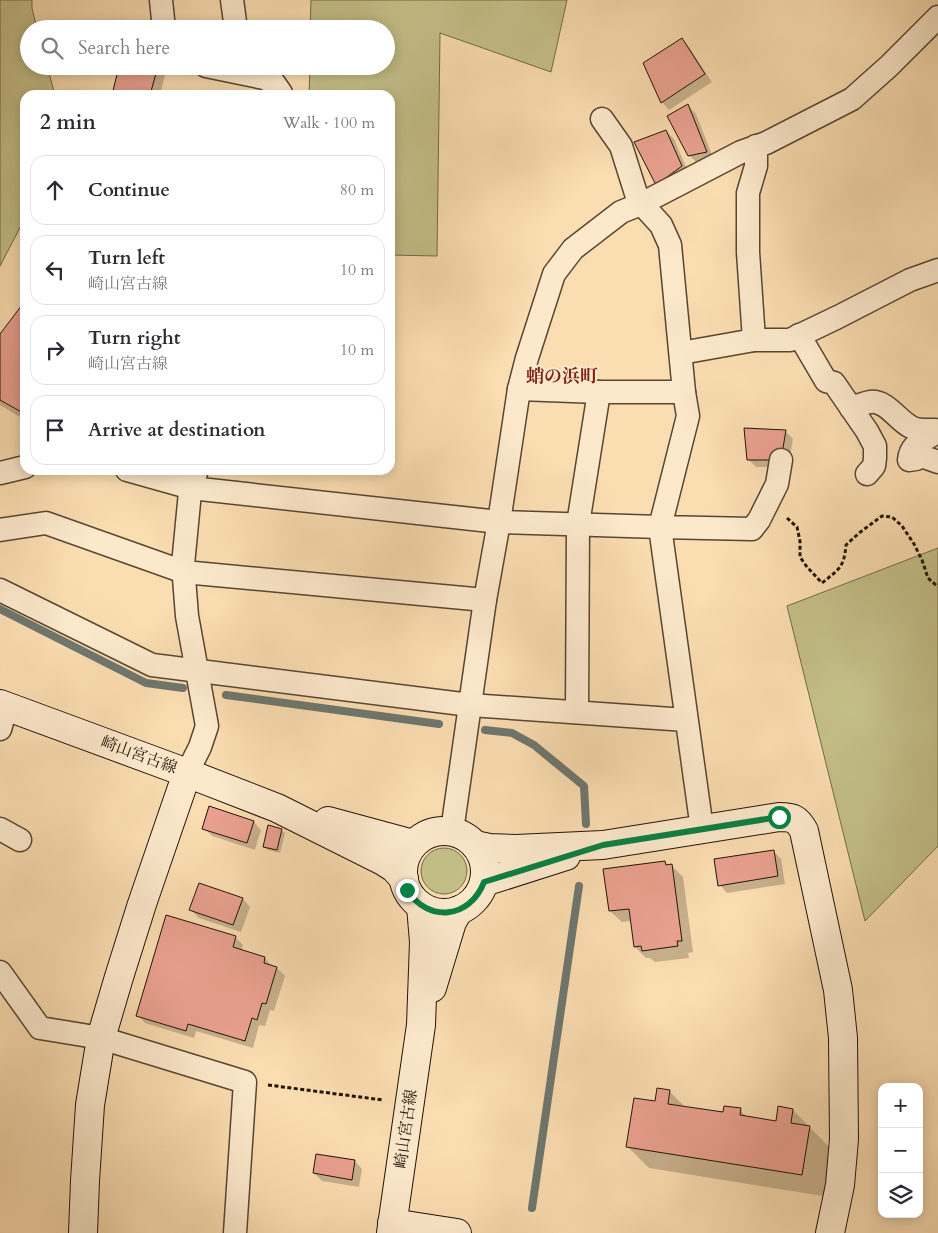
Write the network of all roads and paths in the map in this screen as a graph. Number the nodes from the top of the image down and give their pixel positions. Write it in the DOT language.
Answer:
graph roads {
  1 [pos="161,0"];
  2 [pos="232,0"];
  3 [pos="938,17"];
  4 [pos="163,20"];
  5 [pos="235,20"];
  6 [pos="255,75"];
  7 [pos="279,90"];
  8 [pos="602,119"];
  9 [pos="756,146"];
  10 [pos="642,204"];
  11 [pos="938,270"];
  12 [pos="799,335"];
  13 [pos="754,340"];
  14 [pos="681,353"];
  15 [pos="519,389"];
  16 [pos="599,392"];
  17 [pos="684,392"];
  18 [pos="851,408"];
  19 [pos="781,460"];
  20 [pos="938,462"];
  21 [pos="20,468"];
  22 [pos="0,473"];
  23 [pos="867,474"];
  24 [pos="164,475"];
  25 [pos="194,479"];
  26 [pos="768,503"];
  27 [pos="499,522"];
  28 [pos="578,524"];
  29 [pos="660,526"];
  30 [pos="0,530"];
  31 [pos="184,572"];
  32 [pos="938,587"];
  33 [pos="0,590"];
  34 [pos="485,600"];
  35 [pos="198,671"];
  36 [pos="470,705"];
  37 [pos="577,712"];
  38 [pos="2,713"];
  39 [pos="686,720"];
  40 [pos="187,773"];
  41 [pos="277,808"];
  42 [pos="702,828"];
  43 [pos="0,830"];
  44 [pos="452,831"];
  45 [pos="20,840"];
  46 [pos="413,844"];
  47 [pos="476,844"];
  48 [pos="603,845"];
  49 [pos="404,879"];
  50 [pos="484,882"];
  51 [pos="421,906"];
  52 [pos="459,910"];
  53 [pos="0,972"];
  54 [pos="421,1025"];
  55 [pos="101,1038"];
  56 [pos="245,1082"];
  57 [pos="386,1101"];
  58 [pos="391,1228"];
  59 [pos="83,1233"];
  60 [pos="235,1233"];
  61 [pos="457,1233"];
  62 [pos="830,1233"];
  1 -- 4 [label="street"];
  2 -- 5 [label="street"];
  3 -- 9 [label="street"];
  6 -- 7 [label="street"];
  8 -- 10 [label="street"];
  9 -- 10 [label="street"];
  9 -- 13 [label="street"];
  10 -- 14 [label="street"];
  10 -- 15 [label="street"];
  11 -- 12 [label="street"];
  12 -- 13 [label="street"];
  12 -- 18 [label="street"];
  13 -- 14 [label="street"];
  14 -- 17 [label="street"];
  15 -- 16 [label="street"];
  15 -- 27 [label="street"];
  16 -- 17 [label="street"];
  16 -- 28 [label="street"];
  17 -- 29 [label="street"];
  18 -- 20 [label="street"];
  18 -- 23 [label="street"];
  19 -- 26 [label="street"];
  21 -- 22 [label="street"];
  24 -- 25 [label="street"];
  25 -- 27 [label="street"];
  25 -- 31 [label="street"];
  26 -- 29 [label="street"];
  26 -- 32 [label="path"];
  27 -- 28 [label="street"];
  27 -- 34 [label="street"];
  28 -- 29 [label="street"];
  28 -- 37 [label="street"];
  29 -- 39 [label="street"];
  30 -- 31 [label="street"];
  31 -- 34 [label="street"];
  31 -- 35 [label="street"];
  33 -- 35 [label="street"];
  34 -- 36 [label="street"];
  35 -- 36 [label="street"];
  35 -- 40 [label="street"];
  36 -- 37 [label="street"];
  36 -- 44 [label="street"];
  37 -- 39 [label="street"];
  38 -- 40 [label="street, 崎山宮古線"];
  39 -- 42 [label="street"];
  40 -- 41 [label="street, 崎山宮古線"];
  40 -- 55 [label="street"];
  41 -- 46 [label="street, 崎山宮古線"];
  41 -- 49 [label="street, 崎山宮古線"];
  42 -- 48 [label="street"];
  42 -- 62 [label="street"];
  43 -- 45 [label="street"];
  44 -- 46 [label="street"];
  44 -- 47 [label="street"];
  46 -- 49 [label="street"];
  47 -- 48 [label="street"];
  47 -- 50 [label="street"];
  48 -- 50 [label="street"];
  49 -- 51 [label="street, 崎山宮古線"];
  50 -- 52 [label="street, 崎山宮古線"];
  51 -- 52 [label="street"];
  51 -- 54 [label="street, 崎山宮古線"];
  52 -- 54 [label="street, 崎山宮古線"];
  53 -- 55 [label="street"];
  54 -- 58 [label="street, 崎山宮古線"];
  55 -- 56 [label="street"];
  55 -- 59 [label="street"];
  56 -- 57 [label="path"];
  56 -- 60 [label="street"];
  58 -- 61 [label="street"];
}
